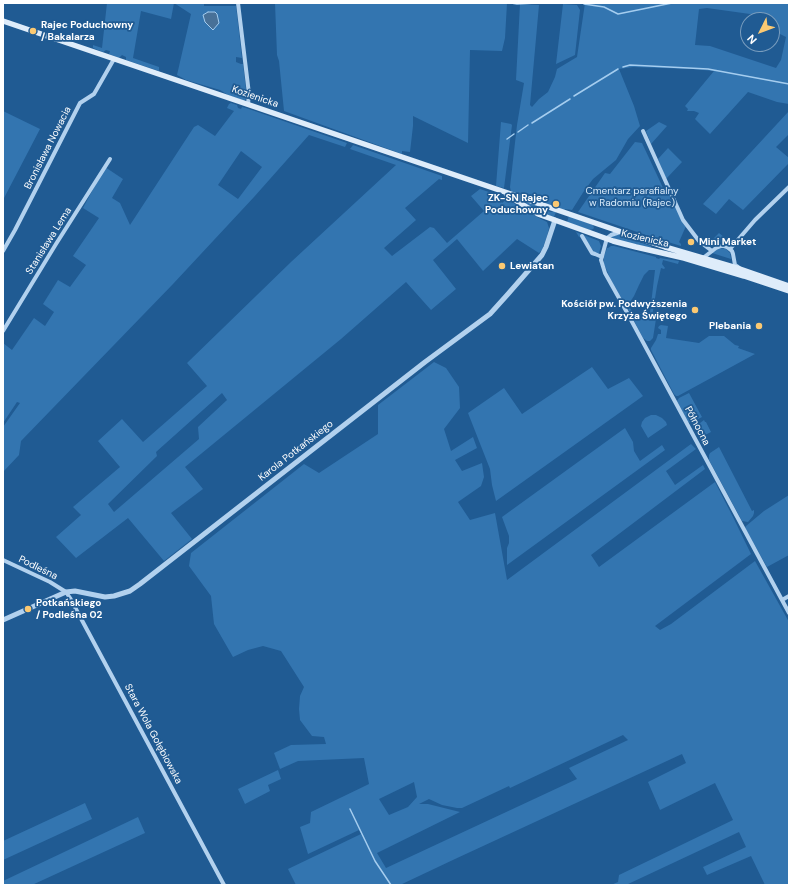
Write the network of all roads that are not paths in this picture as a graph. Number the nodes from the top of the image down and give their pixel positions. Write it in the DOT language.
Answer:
graph roads {
  1 [pos="238,3"];
  2 [pos="3,21"];
  3 [pos="114,59"];
  4 [pos="248,104"];
  5 [pos="643,131"];
  6 [pos="110,159"];
  7 [pos="789,187"];
  8 [pos="502,191"];
  9 [pos="561,213"];
  10 [pos="555,220"];
  11 [pos="595,223"];
  12 [pos="563,224"];
  13 [pos="552,232"];
  14 [pos="621,232"];
  15 [pos="592,233"];
  16 [pos="582,236"];
  17 [pos="607,238"];
  18 [pos="613,241"];
  19 [pos="605,245"];
  20 [pos="730,249"];
  21 [pos="3,251"];
  22 [pos="712,251"];
  23 [pos="602,257"];
  24 [pos="703,258"];
  25 [pos="734,261"];
  26 [pos="729,266"];
  27 [pos="721,269"];
  28 [pos="740,269"];
  29 [pos="789,286"];
  30 [pos="789,291"];
  31 [pos="3,332"];
  32 [pos="3,560"];
  33 [pos="66,592"];
  34 [pos="789,596"];
  35 [pos="782,600"];
  36 [pos="789,613"];
  37 [pos="3,620"];
  38 [pos="224,885"];
  1 -- 4 [label="street"];
  2 -- 3 [label="main road, Kozienicka"];
  3 -- 4 [label="main road, Kozienicka"];
  3 -- 21 [label="street, Bronisława Nowacia"];
  4 -- 8 [label="main road, Kozienicka"];
  5 -- 22 [label="street"];
  6 -- 31 [label="street, Stanisława Lema"];
  7 -- 20 [label="street"];
  8 -- 9 [label="main road, Kozienicka"];
  8 -- 10 [label="main road, Kozienicka"];
  9 -- 10 [label="main road"];
  9 -- 11 [label="main road, Kozienicka"];
  9 -- 12 [label="main road"];
  10 -- 12 [label="main road, Kozienicka"];
  10 -- 13 [label="street, Karola Potkańskiego"];
  11 -- 14 [label="main road, Kozienicka"];
  11 -- 15 [label="main road"];
  12 -- 13 [label="street"];
  12 -- 15 [label="main road, Kozienicka"];
  13 -- 33 [label="street, Karola Potkańskiego"];
  14 -- 17 [label="street"];
  14 -- 24 [label="main road, Kozienicka"];
  15 -- 17 [label="main road, Kozienicka"];
  16 -- 23 [label="street"];
  17 -- 18 [label="main road, Kozienicka"];
  17 -- 19 [label="street, Północna"];
  18 -- 19 [label="street"];
  18 -- 27 [label="main road, Kozienicka"];
  19 -- 23 [label="street, Północna"];
  20 -- 22 [label="street"];
  20 -- 25 [label="street"];
  22 -- 24 [label="street"];
  23 -- 35 [label="street, Północna"];
  24 -- 26 [label="main road, Kozienicka"];
  25 -- 26 [label="street"];
  25 -- 28 [label="street"];
  26 -- 27 [label="street"];
  26 -- 28 [label="main road, Kozienicka"];
  27 -- 30 [label="main road, Kozienicka"];
  28 -- 29 [label="main road, Kozienicka"];
  32 -- 33 [label="street, Podleśna"];
  33 -- 37 [label="street, Karola Potkańskiego"];
  33 -- 38 [label="street, Stara Wola Gołębiowska"];
  34 -- 35 [label="street"];
  35 -- 36 [label="street, Północna"];
}
